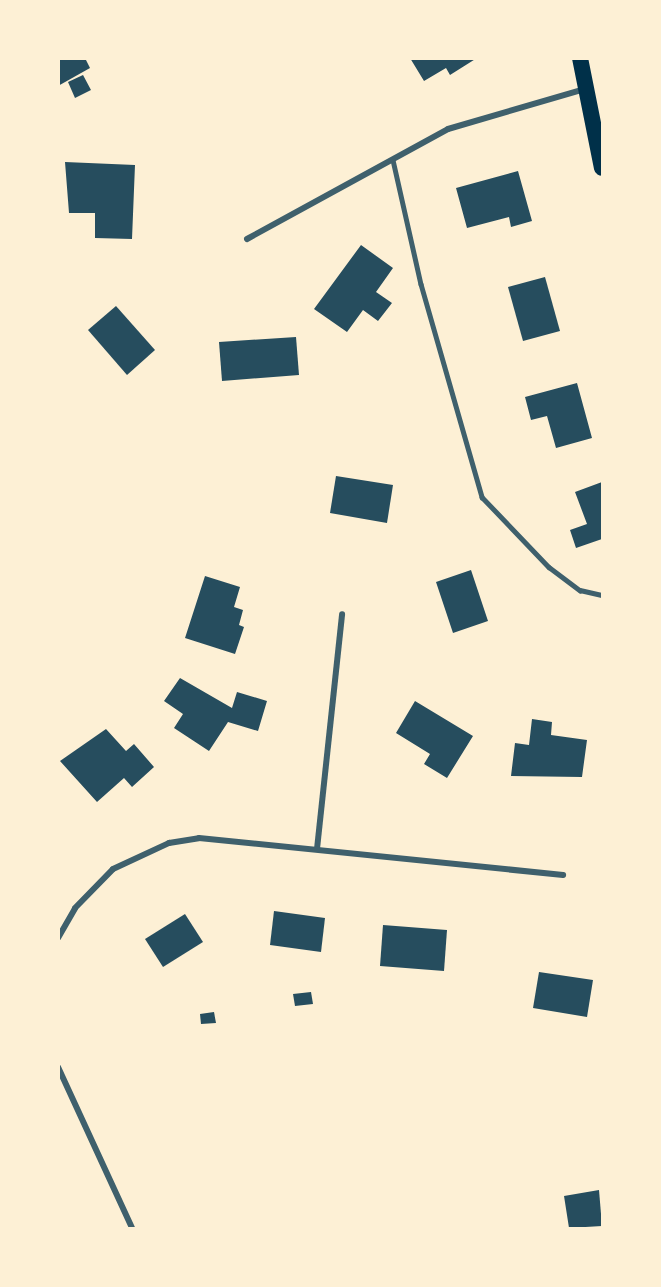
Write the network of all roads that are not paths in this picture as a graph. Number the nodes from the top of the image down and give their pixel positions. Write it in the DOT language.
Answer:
graph roads {
  1 [pos="580,58"];
  2 [pos="585,89"];
  3 [pos="393,160"];
  4 [pos="603,168"];
  5 [pos="247,239"];
  6 [pos="603,595"];
  7 [pos="342,614"];
  8 [pos="317,849"];
  9 [pos="563,874"];
  10 [pos="58,938"];
  11 [pos="58,1067"];
  12 [pos="132,1228"];
  1 -- 2 [label="highway"];
  2 -- 3 [label="street"];
  2 -- 4 [label="highway"];
  3 -- 5 [label="street"];
  3 -- 6 [label="lane"];
  7 -- 8 [label="street"];
  8 -- 9 [label="street"];
  8 -- 10 [label="street"];
  11 -- 12 [label="street"];
}
